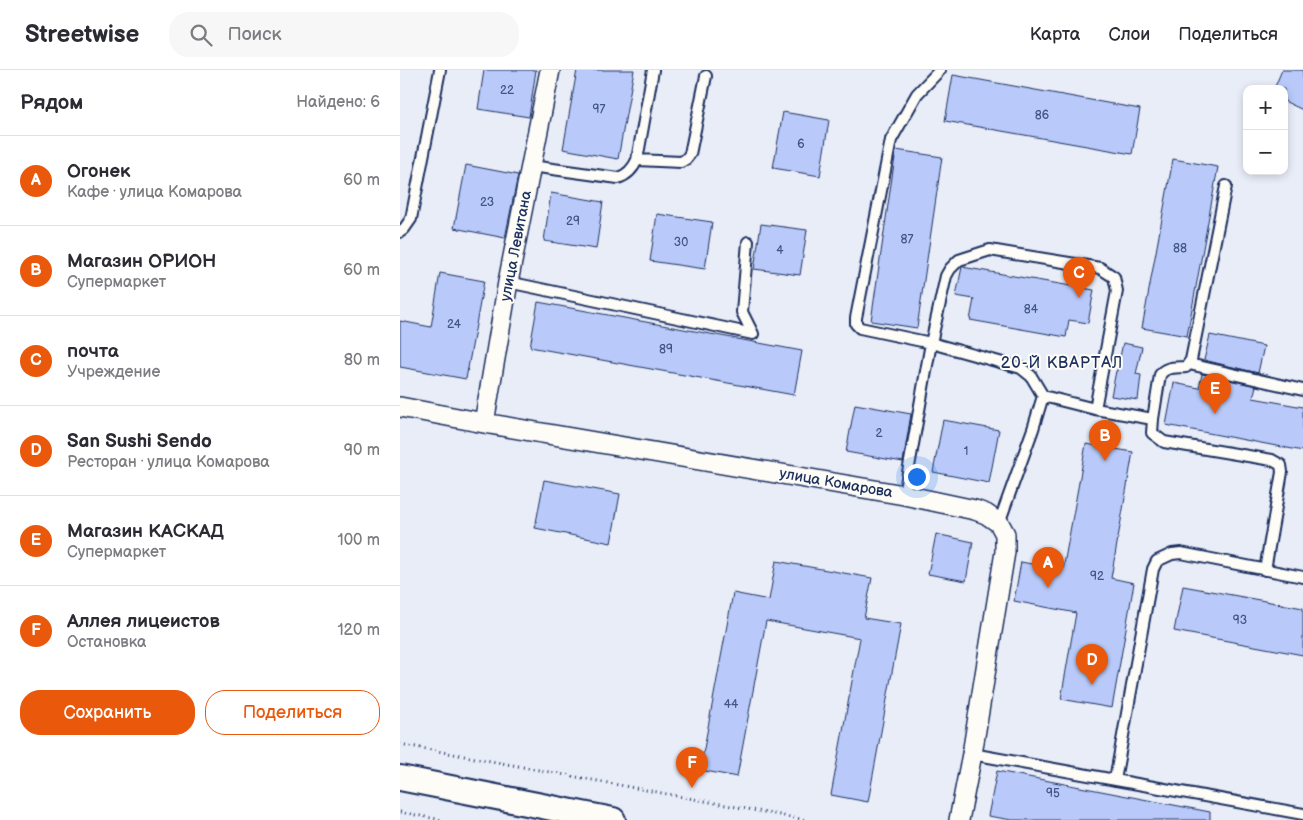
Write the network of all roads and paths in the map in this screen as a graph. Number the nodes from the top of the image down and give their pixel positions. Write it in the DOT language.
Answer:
graph roads {
  1 [pos="440,70"];
  2 [pos="550,70"];
  3 [pos="653,70"];
  4 [pos="940,70"];
  5 [pos="706,76"];
  6 [pos="637,160"];
  7 [pos="531,166"];
  8 [pos="1226,186"];
  9 [pos="400,232"];
  10 [pos="748,242"];
  11 [pos="508,282"];
  12 [pos="931,343"];
  13 [pos="1189,364"];
  14 [pos="1303,390"];
  15 [pos="1043,396"];
  16 [pos="400,407"];
  17 [pos="1094,409"];
  18 [pos="1153,418"];
  19 [pos="484,423"];
  20 [pos="904,495"];
  21 [pos="999,523"];
  22 [pos="1265,570"];
  23 [pos="1303,577"];
  24 [pos="400,744"];
  25 [pos="972,754"];
  26 [pos="400,778"];
  27 [pos="1115,780"];
  28 [pos="400,812"];
  29 [pos="1303,814"];
  30 [pos="442,820"];
  31 [pos="613,820"];
  32 [pos="806,820"];
  33 [pos="959,820"];
  1 -- 9 [label="lane"];
  2 -- 7 [label="street, улица Левитана"];
  3 -- 6 [label="lane"];
  4 -- 12 [label="lane"];
  5 -- 6 [label="lane"];
  6 -- 7 [label="lane"];
  7 -- 11 [label="street, улица Левитана"];
  8 -- 13 [label="lane"];
  10 -- 11 [label="lane"];
  11 -- 19 [label="street, улица Левитана"];
  12 -- 15 [label="lane"];
  12 -- 17 [label="lane"];
  12 -- 20 [label="lane"];
  13 -- 14 [label="lane"];
  13 -- 18 [label="lane"];
  15 -- 17 [label="lane"];
  15 -- 21 [label="lane"];
  16 -- 19 [label="street, улица Комарова"];
  17 -- 18 [label="lane"];
  18 -- 22 [label="lane"];
  19 -- 20 [label="street, улица Комарова"];
  20 -- 21 [label="street, улица Комарова"];
  21 -- 25 [label="street"];
  22 -- 23 [label="lane"];
  22 -- 27 [label="lane"];
  24 -- 32 [label="path"];
  25 -- 27 [label="lane"];
  25 -- 33 [label="street"];
  26 -- 31 [label="street"];
  27 -- 29 [label="lane"];
  28 -- 30 [label="path"];
}
